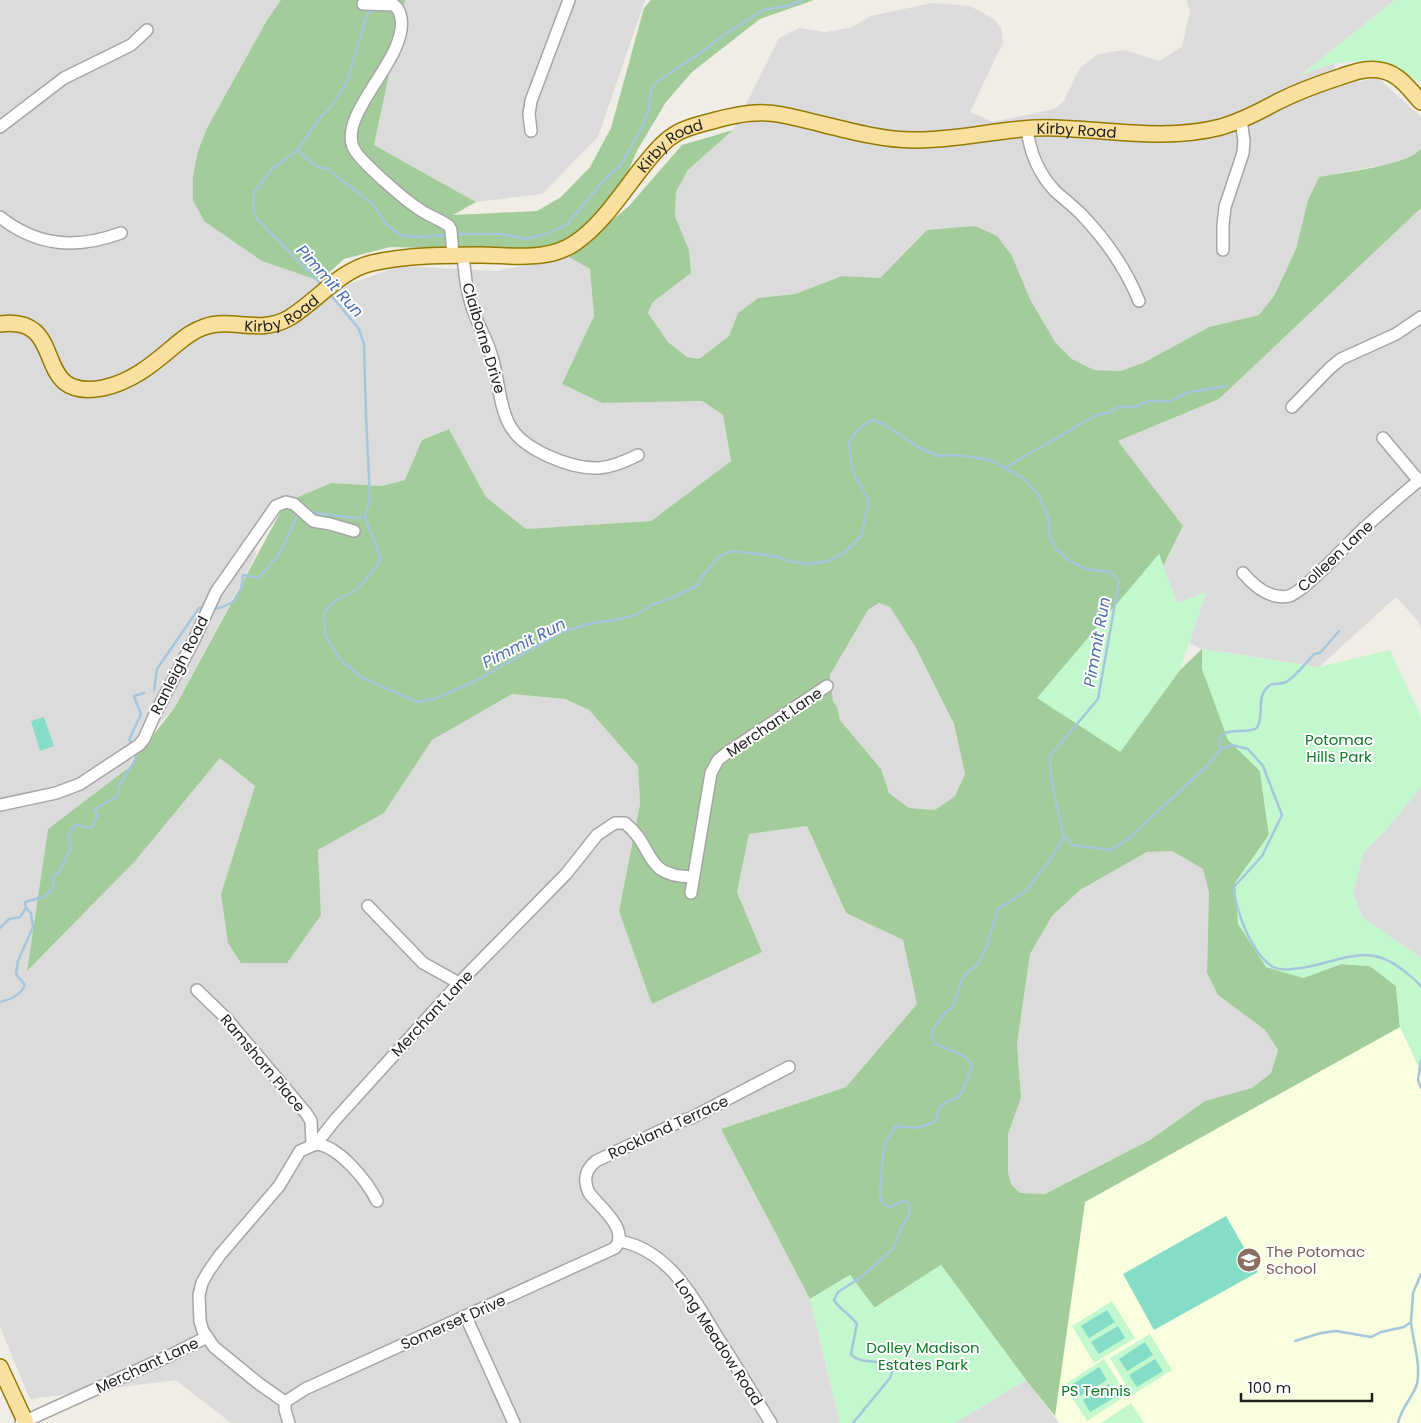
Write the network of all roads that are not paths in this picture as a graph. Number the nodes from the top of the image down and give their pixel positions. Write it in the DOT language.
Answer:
graph roads {
  1 [pos="569,0"];
  2 [pos="363,4"];
  3 [pos="147,30"];
  4 [pos="1421,102"];
  5 [pos="1241,120"];
  6 [pos="0,127"];
  7 [pos="1027,129"];
  8 [pos="531,131"];
  9 [pos="0,218"];
  10 [pos="121,233"];
  11 [pos="1223,250"];
  12 [pos="456,253"];
  13 [pos="1139,301"];
  14 [pos="1421,317"];
  15 [pos="0,324"];
  16 [pos="1292,407"];
  17 [pos="1383,438"];
  18 [pos="638,455"];
  19 [pos="1420,480"];
  20 [pos="354,531"];
  21 [pos="1243,573"];
  22 [pos="827,686"];
  23 [pos="0,805"];
  24 [pos="692,877"];
  25 [pos="691,893"];
  26 [pos="368,906"];
  27 [pos="459,984"];
  28 [pos="197,990"];
  29 [pos="789,1067"];
  30 [pos="314,1144"];
  31 [pos="377,1201"];
  32 [pos="620,1241"];
  33 [pos="466,1317"];
  34 [pos="207,1337"];
  35 [pos="0,1367"];
  36 [pos="285,1402"];
  37 [pos="24,1422"];
  38 [pos="289,1423"];
  39 [pos="514,1423"];
  40 [pos="771,1423"];
  1 -- 8 [label="street"];
  2 -- 12 [label="street, Claiborne Drive"];
  3 -- 6 [label="street"];
  4 -- 5 [label="main road, Kirby Road"];
  5 -- 7 [label="main road, Kirby Road"];
  5 -- 11 [label="street"];
  7 -- 12 [label="main road, Kirby Road"];
  7 -- 13 [label="street"];
  9 -- 10 [label="street"];
  12 -- 15 [label="main road, Kirby Road"];
  12 -- 18 [label="street, Claiborne Drive"];
  14 -- 16 [label="street"];
  17 -- 19 [label="street"];
  19 -- 21 [label="street, Colleen Lane"];
  20 -- 23 [label="street, Ranleigh Road"];
  22 -- 24 [label="street, Merchant Lane"];
  24 -- 25 [label="street"];
  24 -- 27 [label="street, Merchant Lane"];
  26 -- 27 [label="street"];
  27 -- 30 [label="street, Merchant Lane"];
  28 -- 30 [label="street, Ramshorn Place"];
  29 -- 32 [label="street, Rockland Terrace"];
  30 -- 31 [label="street"];
  30 -- 34 [label="street, Merchant Lane"];
  32 -- 33 [label="street, Somerset Drive"];
  32 -- 40 [label="street, Long Meadow Road"];
  33 -- 36 [label="street, Somerset Drive"];
  33 -- 39 [label="street"];
  34 -- 36 [label="street"];
  34 -- 37 [label="street, Merchant Lane"];
  35 -- 37 [label="main road"];
  36 -- 38 [label="street"];
}
